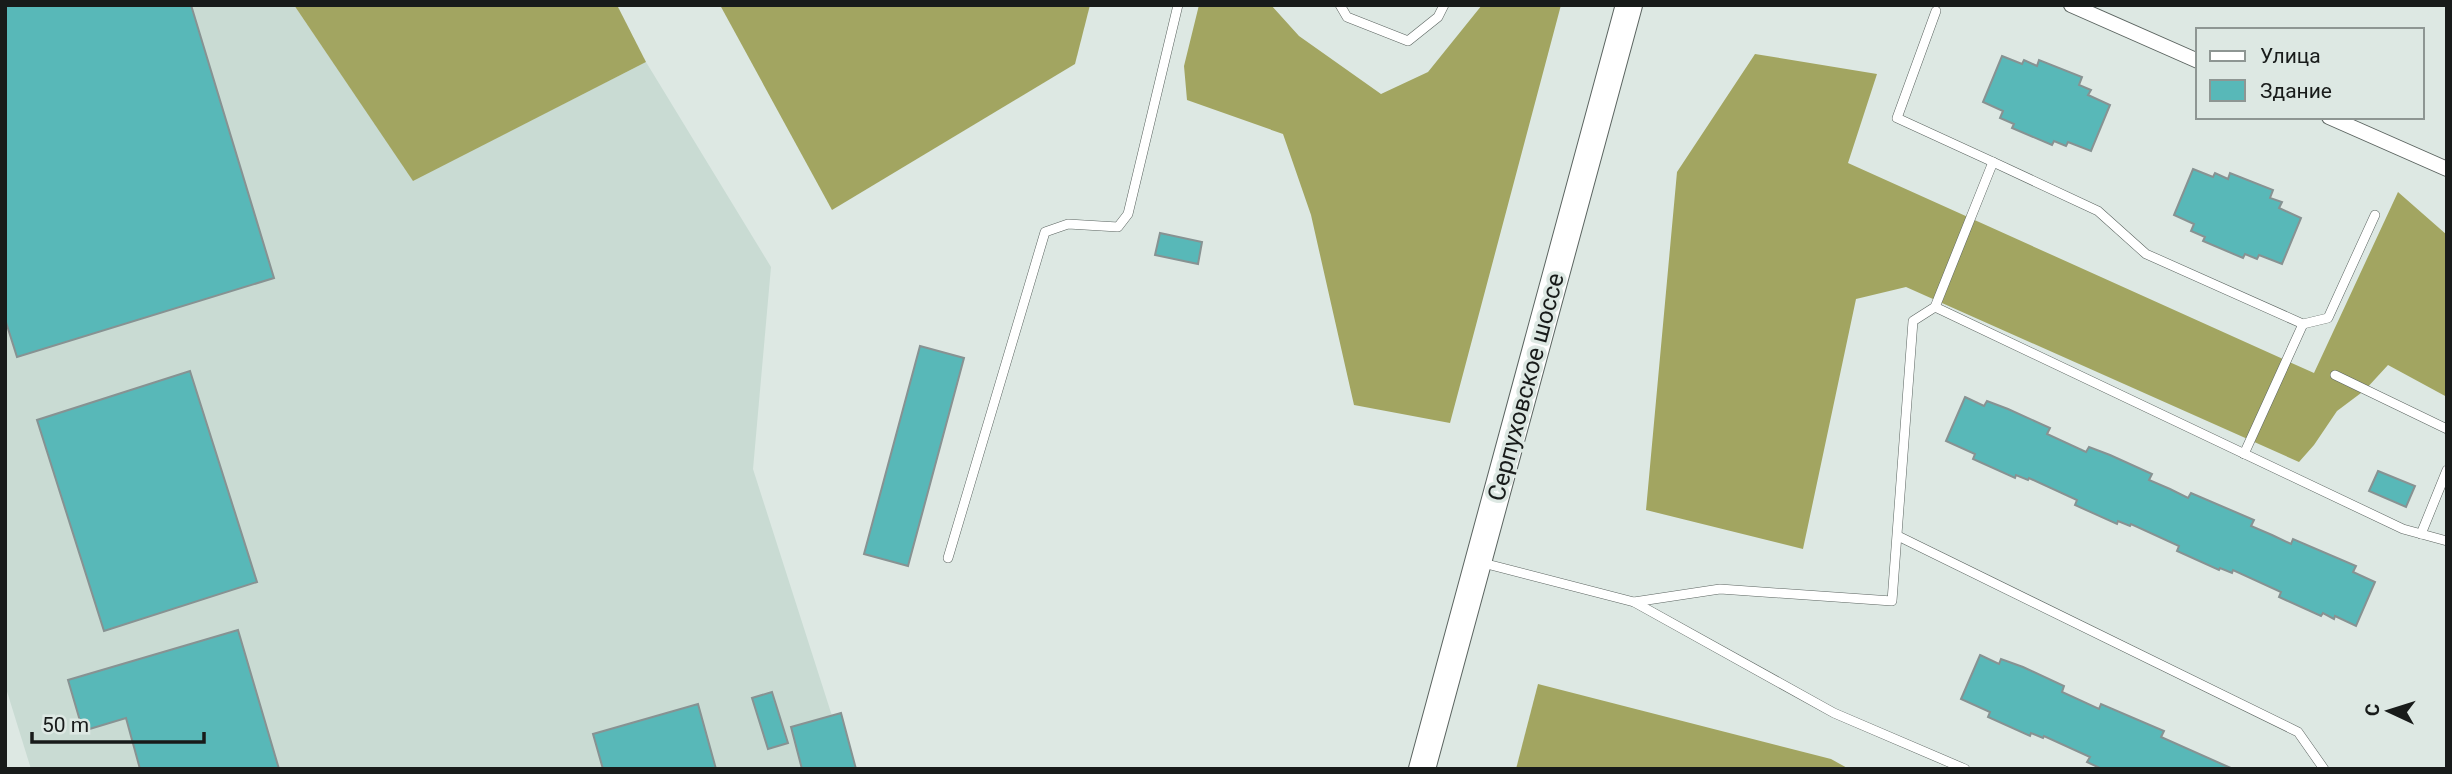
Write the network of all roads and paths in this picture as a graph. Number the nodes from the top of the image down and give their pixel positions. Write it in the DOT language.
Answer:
graph roads {
  1 [pos="1178,5"];
  2 [pos="1339,5"];
  3 [pos="1444,5"];
  4 [pos="1629,5"];
  5 [pos="2071,5"];
  6 [pos="1936,11"];
  7 [pos="2196,60"];
  8 [pos="2334,119"];
  9 [pos="1993,162"];
  10 [pos="2447,169"];
  11 [pos="2375,215"];
  12 [pos="1935,307"];
  13 [pos="2303,324"];
  14 [pos="2335,375"];
  15 [pos="2447,429"];
  16 [pos="2244,454"];
  17 [pos="2447,470"];
  18 [pos="2421,534"];
  19 [pos="1898,536"];
  20 [pos="2447,541"];
  21 [pos="948,558"];
  22 [pos="1478,562"];
  23 [pos="1633,602"];
  24 [pos="1422,769"];
  25 [pos="1965,769"];
  26 [pos="2324,769"];
  1 -- 21 [label="lane"];
  2 -- 3 [label="lane"];
  4 -- 22 [label="main road, Серпуховское шоссе"];
  5 -- 7 [label="street"];
  6 -- 9 [label="lane"];
  8 -- 10 [label="street"];
  9 -- 12 [label="lane"];
  9 -- 13 [label="lane"];
  11 -- 13 [label="lane"];
  12 -- 16 [label="lane"];
  12 -- 19 [label="lane"];
  13 -- 16 [label="lane"];
  14 -- 15 [label="lane"];
  16 -- 18 [label="lane"];
  17 -- 18 [label="lane"];
  18 -- 20 [label="lane"];
  19 -- 23 [label="lane"];
  19 -- 26 [label="lane"];
  22 -- 23 [label="lane"];
  22 -- 24 [label="main road, Серпуховское шоссе"];
  23 -- 25 [label="lane"];
}
